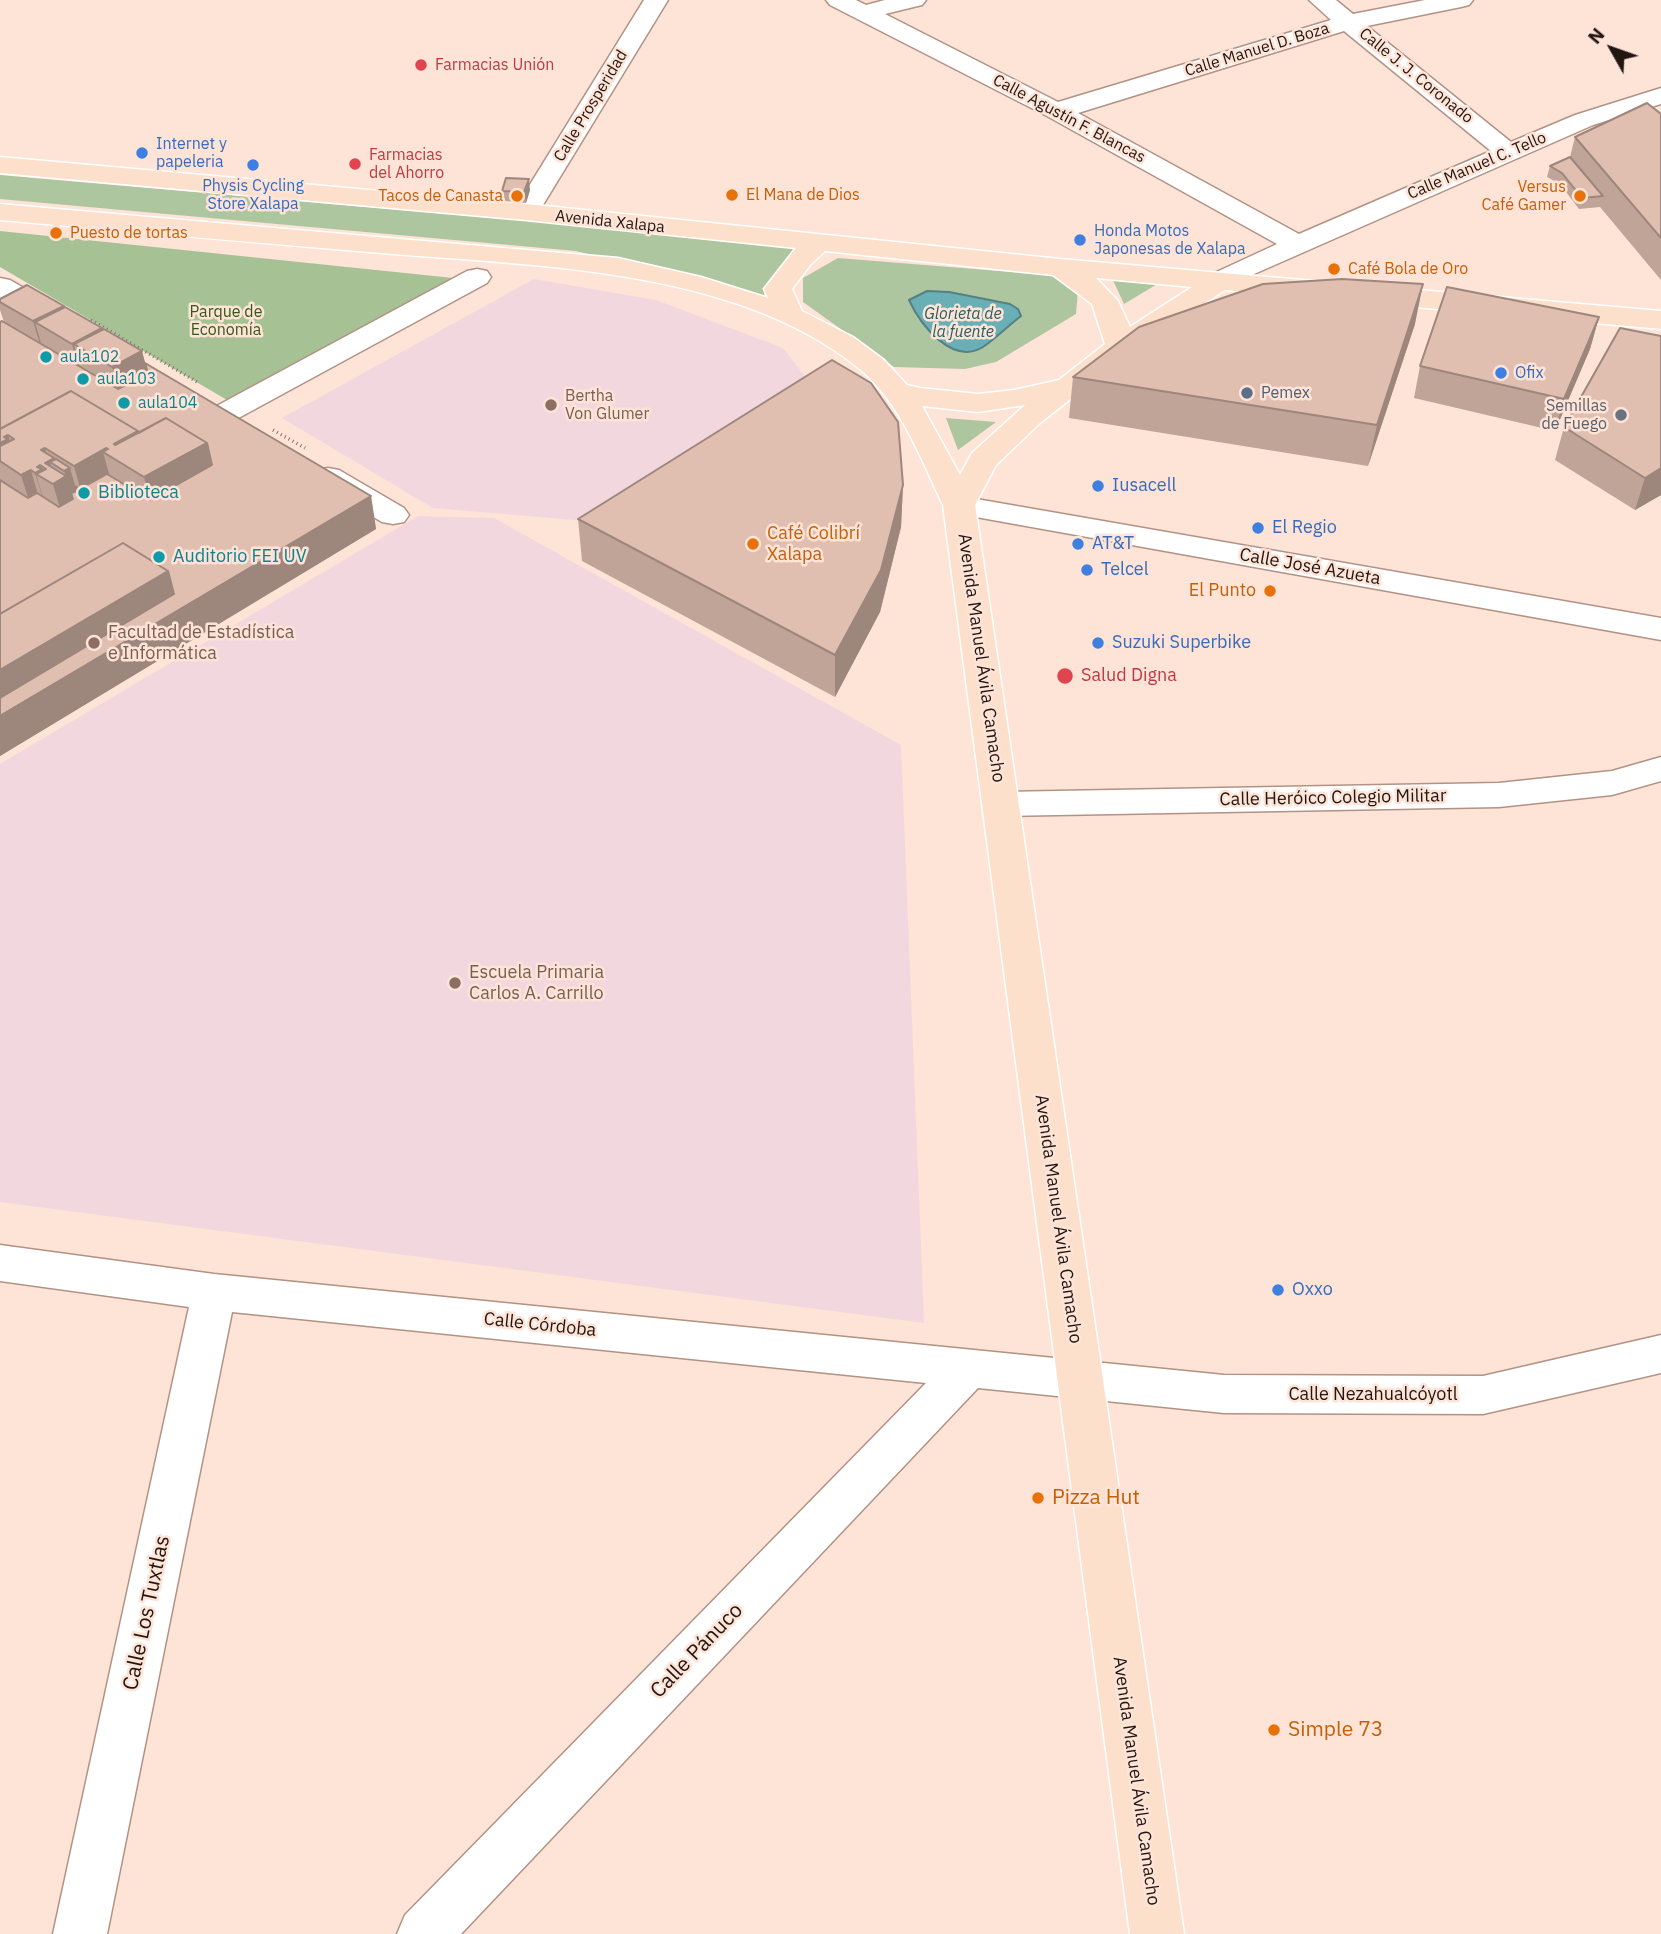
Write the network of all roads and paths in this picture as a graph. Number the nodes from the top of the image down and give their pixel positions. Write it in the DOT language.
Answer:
graph roads {
  1 [pos="656,0"];
  2 [pos="838,0"];
  3 [pos="914,0"];
  4 [pos="1321,0"];
  5 [pos="1461,0"];
  6 [pos="865,12"];
  7 [pos="1349,22"];
  8 [pos="1661,96"];
  9 [pos="1056,111"];
  10 [pos="1509,153"];
  11 [pos="0,165"];
  12 [pos="0,212"];
  13 [pos="526,212"];
  14 [pos="817,244"];
  15 [pos="1298,244"];
  16 [pos="1060,267"];
  17 [pos="477,277"];
  18 [pos="1220,281"];
  19 [pos="0,286"];
  20 [pos="1384,297"];
  21 [pos="28,302"];
  22 [pos="1250,309"];
  23 [pos="789,314"];
  24 [pos="0,316"];
  25 [pos="1619,316"];
  26 [pos="1661,320"];
  27 [pos="79,322"];
  28 [pos="1204,322"];
  29 [pos="1661,328"];
  30 [pos="1120,346"];
  31 [pos="1068,384"];
  32 [pos="198,392"];
  33 [pos="898,392"];
  34 [pos="302,462"];
  35 [pos="959,505"];
  36 [pos="393,515"];
  37 [pos="1661,629"];
  38 [pos="1661,769"];
  39 [pos="1002,804"];
  40 [pos="0,1263"];
  41 [pos="214,1292"];
  42 [pos="1661,1354"];
  43 [pos="969,1368"];
  44 [pos="1080,1381"];
  45 [pos="80,1934"];
  46 [pos="424,1934"];
  47 [pos="1157,1934"];
  1 -- 13 [label="street, Calle Prosperidad"];
  2 -- 6 [label="street, Calle Agustín F. Blancas"];
  3 -- 6 [label="street"];
  4 -- 7 [label="street, Calle J. J. Coronado"];
  5 -- 7 [label="street, Calle Manuel D. Boza"];
  6 -- 9 [label="street, Calle Agustín F. Blancas"];
  7 -- 9 [label="street, Calle Manuel D. Boza"];
  7 -- 10 [label="street, Calle J. J. Coronado"];
  8 -- 10 [label="street, Calle Manuel C. Tello"];
  9 -- 15 [label="street, Calle Agustín F. Blancas"];
  10 -- 15 [label="street, Calle Manuel C. Tello"];
  11 -- 13 [label="main road, Avenida Xalapa"];
  12 -- 23 [label="main road"];
  13 -- 14 [label="main road, Avenida Xalapa"];
  14 -- 16 [label="main road, Avenida Xalapa"];
  14 -- 23 [label="main road"];
  15 -- 18 [label="street, Calle Manuel C. Tello"];
  16 -- 18 [label="main road, Avenida Xalapa"];
  16 -- 30 [label="main road"];
  17 -- 32 [label="street"];
  18 -- 20 [label="main road, Avenida Xalapa"];
  18 -- 30 [label="main road"];
  19 -- 21 [label="street"];
  20 -- 22 [label="main road"];
  20 -- 25 [label="main road"];
  21 -- 24 [label="street"];
  21 -- 27 [label="street"];
  23 -- 33 [label="main road"];
  25 -- 26 [label="main road"];
  25 -- 29 [label="street"];
  27 -- 32 [label="path"];
  28 -- 30 [label="main road"];
  30 -- 31 [label="main road"];
  31 -- 33 [label="main road"];
  31 -- 35 [label="main road"];
  33 -- 35 [label="main road, Avenida Manuel Ávila Camacho"];
  34 -- 36 [label="street"];
  35 -- 37 [label="street, Calle José Azueta"];
  35 -- 39 [label="main road, Avenida Manuel Ávila Camacho"];
  38 -- 39 [label="street, Calle Heróico Colegio Militar"];
  39 -- 44 [label="main road, Avenida Manuel Ávila Camacho"];
  40 -- 41 [label="street, Calle Córdoba"];
  41 -- 43 [label="street, Calle Córdoba"];
  41 -- 45 [label="street, Calle Los Tuxtlas"];
  42 -- 44 [label="street, Calle Nezahualcóyotl"];
  43 -- 44 [label="street, Calle Córdoba"];
  43 -- 46 [label="street, Calle Pánuco"];
  44 -- 47 [label="main road, Avenida Manuel Ávila Camacho"];
}
